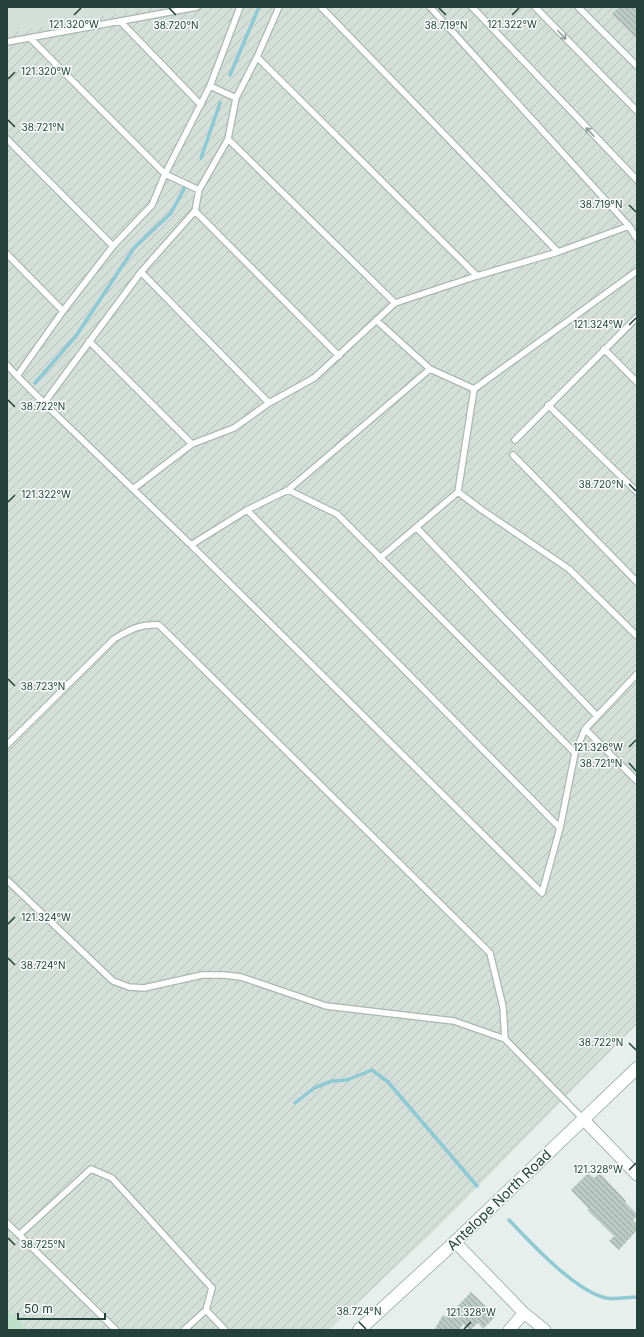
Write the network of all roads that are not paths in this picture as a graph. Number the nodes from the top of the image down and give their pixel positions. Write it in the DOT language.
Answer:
graph roads {
  1 [pos="197,7"];
  2 [pos="240,7"];
  3 [pos="279,7"];
  4 [pos="320,7"];
  5 [pos="430,7"];
  6 [pos="472,7"];
  7 [pos="535,7"];
  8 [pos="578,7"];
  9 [pos="120,21"];
  10 [pos="30,38"];
  11 [pos="7,42"];
  12 [pos="258,57"];
  13 [pos="637,66"];
  14 [pos="210,86"];
  15 [pos="236,98"];
  16 [pos="201,105"];
  17 [pos="637,111"];
  18 [pos="7,139"];
  19 [pos="228,139"];
  20 [pos="165,174"];
  21 [pos="637,180"];
  22 [pos="199,190"];
  23 [pos="195,212"];
  24 [pos="629,226"];
  25 [pos="637,239"];
  26 [pos="113,246"];
  27 [pos="558,252"];
  28 [pos="7,254"];
  29 [pos="637,271"];
  30 [pos="141,272"];
  31 [pos="477,276"];
  32 [pos="394,303"];
  33 [pos="63,311"];
  34 [pos="637,317"];
  35 [pos="376,320"];
  36 [pos="89,341"];
  37 [pos="604,349"];
  38 [pos="339,356"];
  39 [pos="7,365"];
  40 [pos="430,369"];
  41 [pos="17,376"];
  42 [pos="637,382"];
  43 [pos="474,389"];
  44 [pos="44,403"];
  45 [pos="268,403"];
  46 [pos="548,405"];
  47 [pos="515,440"];
  48 [pos="192,444"];
  49 [pos="513,454"];
  50 [pos="133,489"];
  51 [pos="288,490"];
  52 [pos="458,492"];
  53 [pos="637,492"];
  54 [pos="247,510"];
  55 [pos="416,527"];
  56 [pos="191,545"];
  57 [pos="380,558"];
  58 [pos="637,582"];
  59 [pos="637,636"];
  60 [pos="637,674"];
  61 [pos="597,716"];
  62 [pos="585,729"];
  63 [pos="7,745"];
  64 [pos="575,753"];
  65 [pos="637,782"];
  66 [pos="560,828"];
  67 [pos="7,880"];
  68 [pos="505,1039"];
  69 [pos="637,1068"];
  70 [pos="583,1119"];
  71 [pos="637,1175"];
  72 [pos="7,1223"];
  73 [pos="19,1235"];
  74 [pos="455,1242"];
  75 [pos="206,1310"];
  76 [pos="524,1313"];
  77 [pos="116,1330"];
  78 [pos="184,1330"];
  79 [pos="225,1330"];
  80 [pos="359,1330"];
  81 [pos="509,1330"];
  82 [pos="545,1330"];
  1 -- 9 [label="lane"];
  2 -- 14 [label="lane"];
  3 -- 12 [label="lane"];
  4 -- 27 [label="lane"];
  5 -- 24 [label="lane"];
  21 -- 6 [label="lane, one-way"];
  7 -- 17 [label="lane, one-way"];
  8 -- 13 [label="lane"];
  9 -- 10 [label="lane"];
  9 -- 16 [label="lane"];
  10 -- 11 [label="lane"];
  10 -- 20 [label="lane"];
  12 -- 15 [label="lane"];
  12 -- 31 [label="lane"];
  14 -- 15 [label="lane"];
  14 -- 16 [label="lane"];
  15 -- 19 [label="lane"];
  16 -- 20 [label="lane"];
  18 -- 26 [label="lane"];
  19 -- 22 [label="lane"];
  19 -- 32 [label="lane"];
  20 -- 22 [label="lane"];
  20 -- 26 [label="lane"];
  22 -- 23 [label="lane"];
  23 -- 30 [label="lane"];
  23 -- 38 [label="lane"];
  24 -- 25 [label="lane"];
  24 -- 27 [label="lane"];
  26 -- 33 [label="lane"];
  27 -- 31 [label="lane"];
  28 -- 33 [label="lane"];
  29 -- 43 [label="lane"];
  30 -- 36 [label="lane"];
  30 -- 45 [label="lane"];
  31 -- 32 [label="lane"];
  32 -- 35 [label="lane"];
  33 -- 41 [label="lane"];
  34 -- 37 [label="lane"];
  35 -- 38 [label="lane"];
  35 -- 40 [label="lane"];
  36 -- 44 [label="lane"];
  36 -- 48 [label="lane"];
  37 -- 42 [label="lane"];
  37 -- 46 [label="lane"];
  38 -- 45 [label="lane"];
  39 -- 41 [label="lane"];
  40 -- 43 [label="lane"];
  40 -- 51 [label="lane"];
  41 -- 44 [label="lane"];
  43 -- 52 [label="lane"];
  44 -- 50 [label="lane"];
  45 -- 48 [label="lane"];
  46 -- 47 [label="lane"];
  46 -- 53 [label="lane"];
  48 -- 50 [label="lane"];
  49 -- 58 [label="lane"];
  50 -- 56 [label="lane"];
  51 -- 54 [label="lane"];
  51 -- 57 [label="lane"];
  52 -- 55 [label="lane"];
  52 -- 59 [label="lane"];
  54 -- 56 [label="lane"];
  54 -- 66 [label="lane"];
  55 -- 57 [label="lane"];
  55 -- 61 [label="lane"];
  56 -- 66 [label="lane"];
  57 -- 64 [label="lane"];
  60 -- 61 [label="lane"];
  61 -- 62 [label="lane"];
  62 -- 64 [label="lane"];
  62 -- 65 [label="lane"];
  63 -- 68 [label="lane"];
  64 -- 66 [label="lane"];
  67 -- 68 [label="lane"];
  68 -- 70 [label="lane"];
  69 -- 70 [label="main road, Antelope North Road"];
  70 -- 71 [label="street"];
  70 -- 74 [label="main road, Antelope North Road"];
  72 -- 73 [label="lane"];
  73 -- 75 [label="lane"];
  73 -- 77 [label="lane"];
  74 -- 76 [label="street"];
  74 -- 80 [label="main road, Antelope North Road"];
  75 -- 78 [label="lane"];
  75 -- 79 [label="lane"];
  76 -- 81 [label="street"];
  76 -- 82 [label="street"];
}
